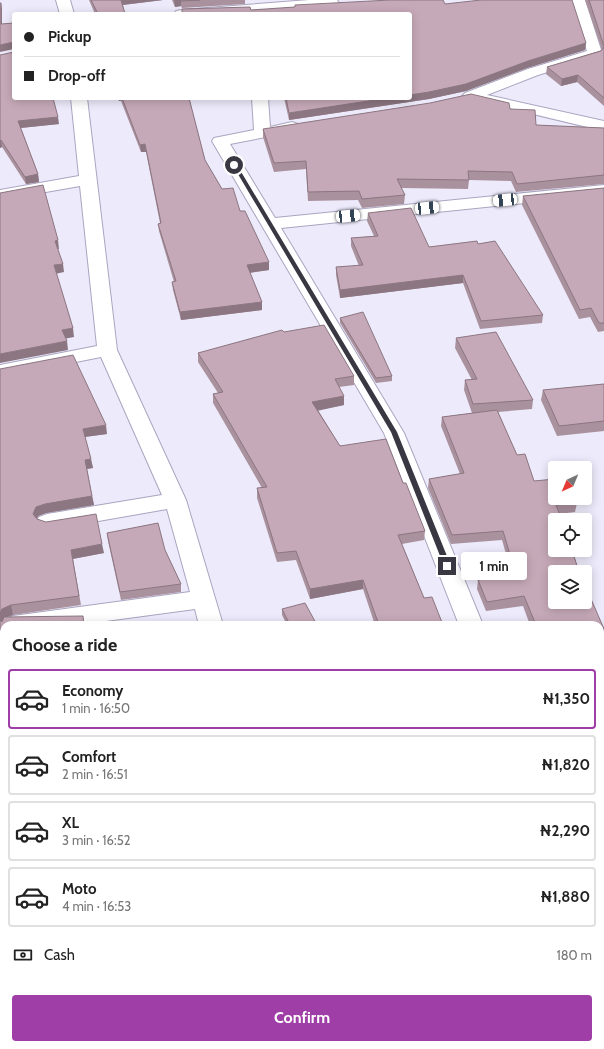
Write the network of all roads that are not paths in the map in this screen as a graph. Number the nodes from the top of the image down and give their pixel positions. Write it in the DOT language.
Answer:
graph roads {
  1 [pos="63,0"];
  2 [pos="578,0"];
  3 [pos="348,3"];
  4 [pos="66,12"];
  5 [pos="204,12"];
  6 [pos="79,100"];
  7 [pos="260,100"];
  8 [pos="307,124"];
  9 [pos="604,126"];
  10 [pos="262,131"];
  11 [pos="87,180"];
  12 [pos="604,190"];
  13 [pos="0,195"];
  14 [pos="270,224"];
  15 [pos="107,350"];
  16 [pos="0,371"];
  17 [pos="175,500"];
  18 [pos="47,522"];
  19 [pos="204,599"];
  20 [pos="43,621"];
  21 [pos="210,621"];
  22 [pos="469,621"];
  1 -- 4 [label="street"];
  2 -- 9 [label="street"];
  3 -- 5 [label="street"];
  6 -- 11 [label="street"];
  7 -- 10 [label="street"];
  8 -- 10 [label="street"];
  10 -- 14 [label="street"];
  11 -- 13 [label="street"];
  11 -- 15 [label="street"];
  12 -- 14 [label="street"];
  14 -- 22 [label="street"];
  15 -- 16 [label="street"];
  15 -- 17 [label="street"];
  17 -- 18 [label="street"];
  17 -- 19 [label="street"];
  19 -- 20 [label="street"];
  19 -- 21 [label="street"];
}
